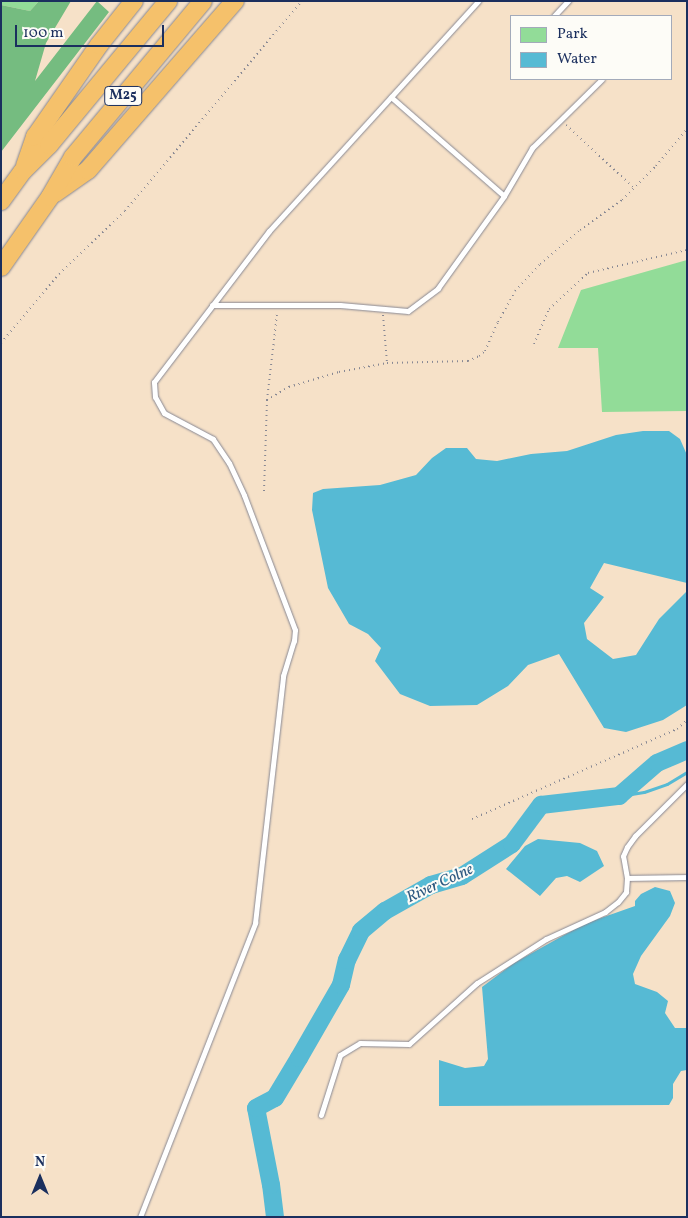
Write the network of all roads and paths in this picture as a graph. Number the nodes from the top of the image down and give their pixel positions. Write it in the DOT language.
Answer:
graph roads {
  1 [pos="134,1"];
  2 [pos="168,1"];
  3 [pos="203,1"];
  4 [pos="235,1"];
  5 [pos="302,1"];
  6 [pos="478,1"];
  7 [pos="568,1"];
  8 [pos="555,15"];
  9 [pos="601,80"];
  10 [pos="390,97"];
  11 [pos="560,120"];
  12 [pos="687,129"];
  13 [pos="23,171"];
  14 [pos="634,188"];
  15 [pos="504,196"];
  16 [pos="50,197"];
  17 [pos="1,201"];
  18 [pos="687,250"];
  19 [pos="1,267"];
  20 [pos="212,305"];
  21 [pos="278,305"];
  22 [pos="383,309"];
  23 [pos="1,343"];
  24 [pos="534,344"];
  25 [pos="387,362"];
  26 [pos="267,400"];
  27 [pos="264,491"];
  28 [pos="687,720"];
  29 [pos="687,784"];
  30 [pos="472,819"];
  31 [pos="687,877"];
  32 [pos="628,878"];
  33 [pos="321,1115"];
  34 [pos="140,1217"];
  1 -- 13 [label="highway, M25"];
  2 -- 13 [label="highway, M25"];
  3 -- 16 [label="highway, M25"];
  4 -- 16 [label="highway, M25"];
  5 -- 23 [label="path"];
  6 -- 10 [label="lane"];
  7 -- 8 [label="lane"];
  9 -- 11 [label="lane"];
  10 -- 15 [label="lane"];
  10 -- 20 [label="lane"];
  11 -- 14 [label="path"];
  11 -- 15 [label="lane"];
  12 -- 14 [label="path"];
  13 -- 17 [label="highway, M25"];
  14 -- 25 [label="path"];
  15 -- 22 [label="lane"];
  16 -- 19 [label="highway, M25"];
  18 -- 24 [label="path"];
  20 -- 21 [label="lane"];
  20 -- 34 [label="lane"];
  21 -- 22 [label="lane"];
  21 -- 26 [label="path"];
  22 -- 25 [label="path"];
  25 -- 26 [label="path"];
  26 -- 27 [label="path"];
  28 -- 30 [label="path"];
  29 -- 32 [label="lane"];
  31 -- 32 [label="lane"];
  32 -- 33 [label="lane"];
}
